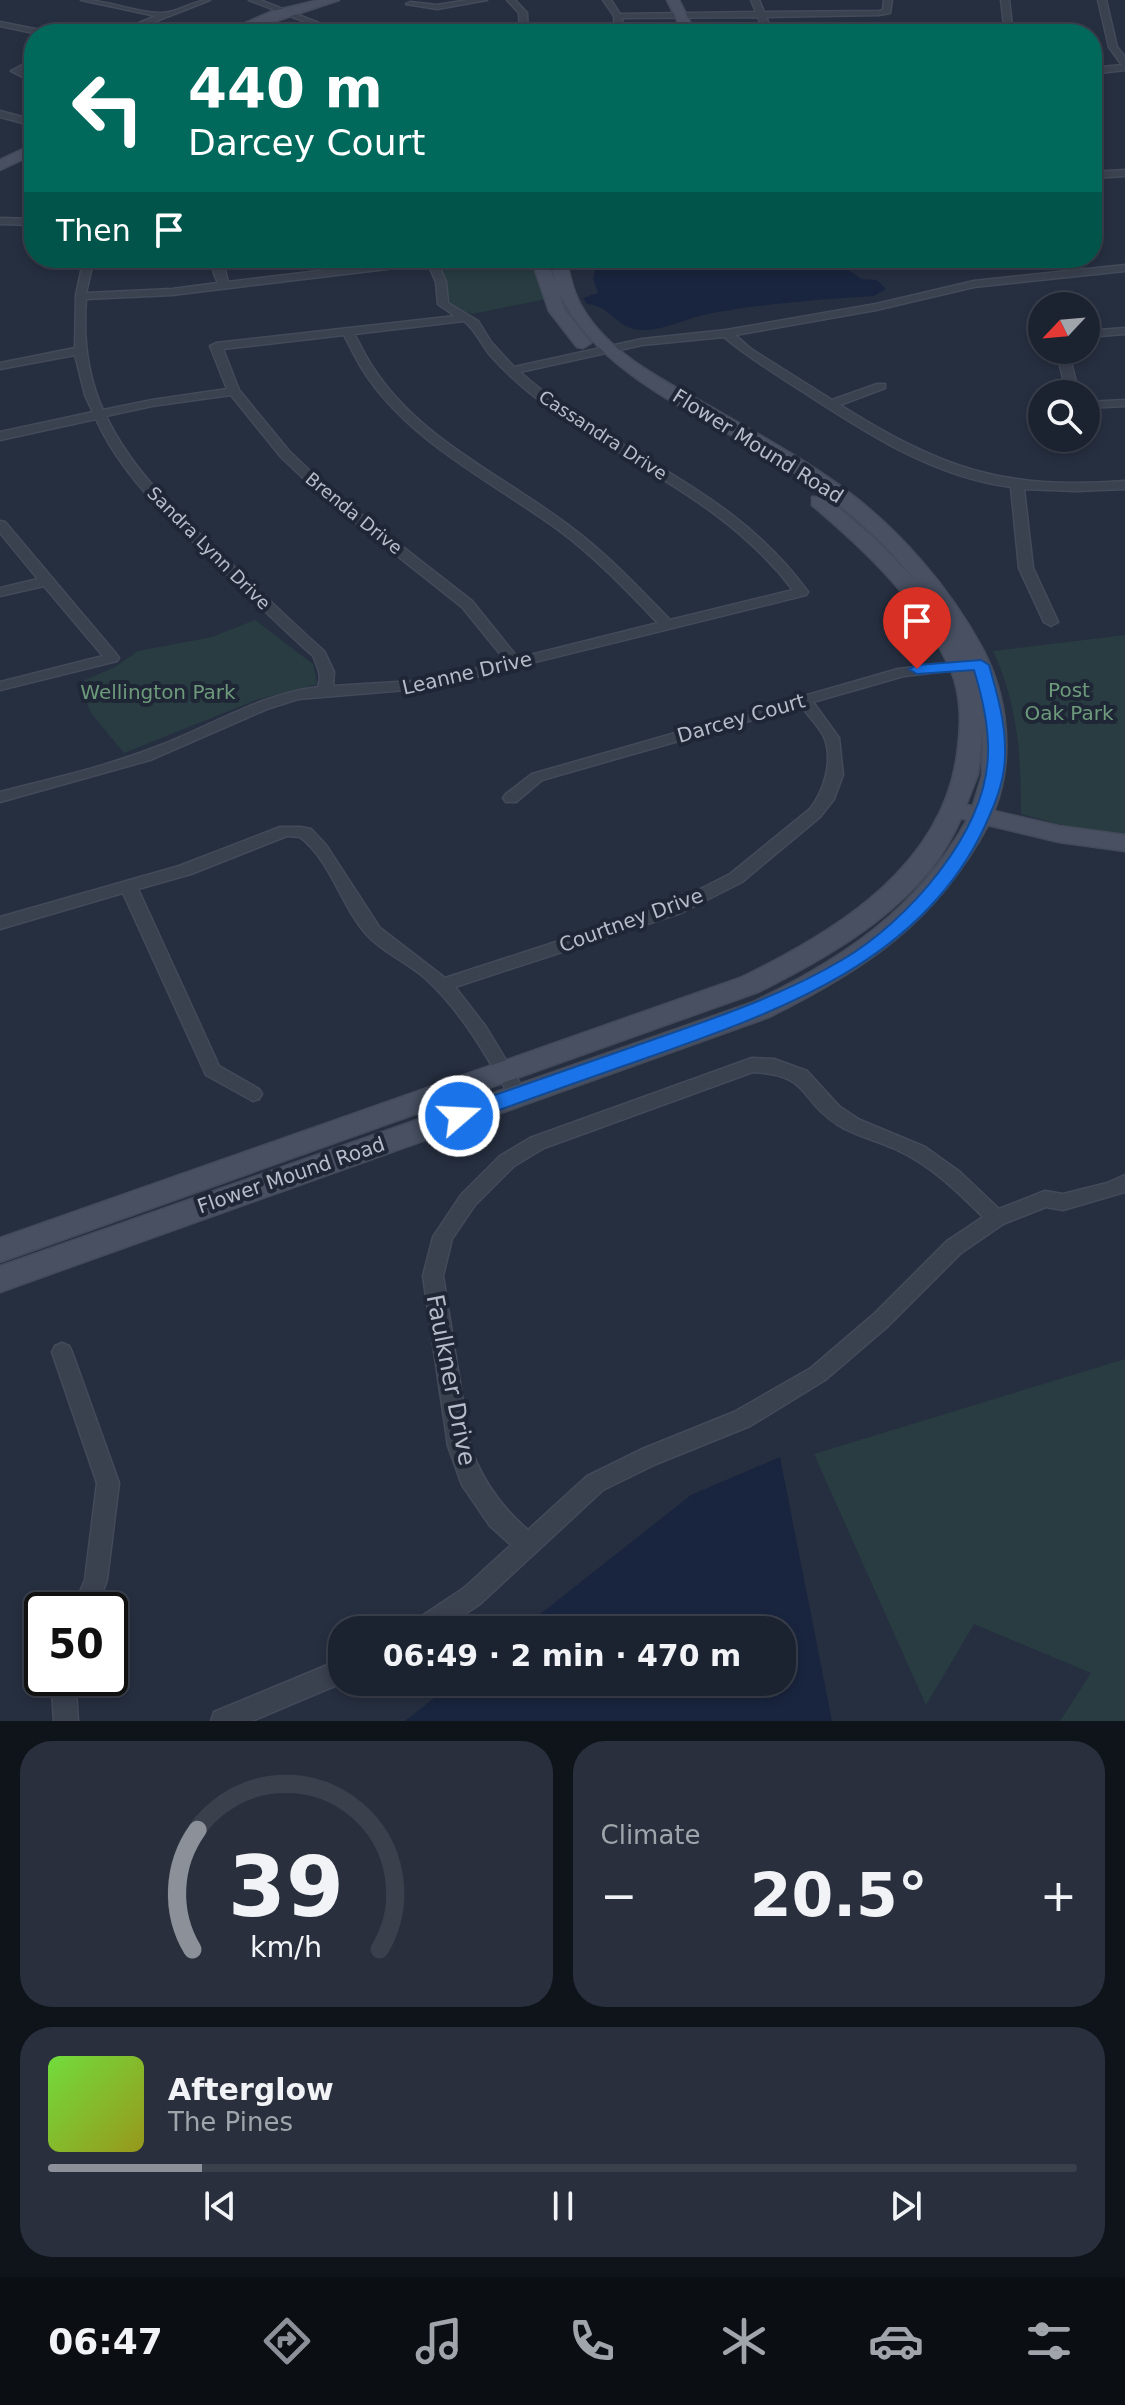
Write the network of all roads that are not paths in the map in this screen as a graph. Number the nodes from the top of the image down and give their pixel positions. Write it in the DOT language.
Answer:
graph roads {
  1 [pos="85,0"];
  2 [pos="206,0"];
  3 [pos="244,0"];
  4 [pos="253,0"];
  5 [pos="308,0"];
  6 [pos="333,0"];
  7 [pos="483,0"];
  8 [pos="511,0"];
  9 [pos="607,0"];
  10 [pos="673,0"];
  11 [pos="755,0"];
  12 [pos="1005,0"];
  13 [pos="1102,0"];
  14 [pos="410,4"];
  15 [pos="888,4"];
  16 [pos="278,11"];
  17 [pos="688,11"];
  18 [pos="763,14"];
  19 [pos="163,15"];
  20 [pos="618,16"];
  21 [pos="141,24"];
  22 [pos="239,24"];
  23 [pos="249,24"];
  24 [pos="315,24"];
  25 [pos="524,24"];
  26 [pos="618,24"];
  27 [pos="766,24"];
  28 [pos="1008,24"];
  29 [pos="2,25"];
  30 [pos="1110,25"];
  31 [pos="1125,25"];
  32 [pos="24,29"];
  33 [pos="1125,65"];
  34 [pos="1102,69"];
  35 [pos="1,115"];
  36 [pos="24,121"];
  37 [pos="24,153"];
  38 [pos="24,164"];
  39 [pos="0,166"];
  40 [pos="1102,173"];
  41 [pos="1125,173"];
  42 [pos="0,176"];
  43 [pos="0,221"];
  44 [pos="24,222"];
  45 [pos="87,268"];
  46 [pos="220,268"];
  47 [pos="348,268"];
  48 [pos="377,268"];
  49 [pos="435,268"];
  50 [pos="542,268"];
  51 [pos="561,268"];
  52 [pos="1125,268"];
  53 [pos="350,271"];
  54 [pos="225,286"];
  55 [pos="81,296"];
  56 [pos="463,318"];
  57 [pos="347,330"];
  58 [pos="1125,331"];
  59 [pos="726,333"];
  60 [pos="1100,333"];
  61 [pos="77,351"];
  62 [pos="605,354"];
  63 [pos="0,366"];
  64 [pos="514,375"];
  65 [pos="881,386"];
  66 [pos="234,391"];
  67 [pos="1125,403"];
  68 [pos="832,404"];
  69 [pos="1100,404"];
  70 [pos="97,416"];
  71 [pos="0,436"];
  72 [pos="1017,484"];
  73 [pos="1125,485"];
  74 [pos="0,525"];
  75 [pos="46,581"];
  76 [pos="0,592"];
  77 [pos="801,592"];
  78 [pos="1051,622"];
  79 [pos="667,625"];
  80 [pos="515,663"];
  81 [pos="970,665"];
  82 [pos="0,686"];
  83 [pos="323,691"];
  84 [pos="803,699"];
  85 [pos="0,797"];
  86 [pos="511,798"];
  87 [pos="952,810"];
  88 [pos="981,815"];
  89 [pos="1125,843"];
  90 [pos="129,888"];
  91 [pos="0,923"];
  92 [pos="442,985"];
  93 [pos="511,1083"];
  94 [pos="253,1094"];
  95 [pos="1125,1183"];
  96 [pos="996,1218"];
  97 [pos="0,1250"];
  98 [pos="0,1279"];
  99 [pos="62,1352"];
  100 [pos="528,1545"];
  101 [pos="91,1592"];
  102 [pos="442,1616"];
  103 [pos="328,1677"];
  104 [pos="64,1696"];
  105 [pos="66,1721"];
  106 [pos="223,1721"];
  1 -- 19 [label="street"];
  2 -- 19 [label="street"];
  3 -- 16 [label="street"];
  4 -- 16 [label="street"];
  5 -- 16 [label="main road"];
  6 -- 16 [label="main road"];
  7 -- 14 [label="street"];
  8 -- 25 [label="street"];
  9 -- 20 [label="street"];
  10 -- 17 [label="main road"];
  11 -- 18 [label="street"];
  12 -- 28 [label="street"];
  13 -- 30 [label="street"];
  15 -- 18 [label="street"];
  16 -- 22 [label="main road"];
  16 -- 23 [label="main road"];
  16 -- 24 [label="street"];
  17 -- 18 [label="street"];
  17 -- 20 [label="street"];
  18 -- 27 [label="street"];
  19 -- 21 [label="street"];
  20 -- 26 [label="street"];
  29 -- 32 [label="street"];
  30 -- 31 [label="street"];
  30 -- 33 [label="street"];
  33 -- 34 [label="street"];
  35 -- 36 [label="street"];
  37 -- 39 [label="main road"];
  38 -- 42 [label="main road"];
  40 -- 41 [label="street"];
  43 -- 44 [label="street"];
  45 -- 55 [label="street, Sandra Lynn Drive"];
  46 -- 54 [label="street"];
  47 -- 53 [label="street"];
  48 -- 53 [label="street"];
  49 -- 56 [label="street, Cassandra Drive"];
  50 -- 62 [label="main road, Flower Mound Road"];
  51 -- 62 [label="main road, Flower Mound Road"];
  52 -- 59 [label="street"];
  53 -- 54 [label="street"];
  54 -- 55 [label="street"];
  55 -- 61 [label="street, Sandra Lynn Drive"];
  56 -- 57 [label="street"];
  56 -- 64 [label="street, Cassandra Drive"];
  57 -- 66 [label="street, Brenda Drive"];
  57 -- 79 [label="street"];
  58 -- 60 [label="street"];
  59 -- 62 [label="street"];
  59 -- 68 [label="street"];
  61 -- 63 [label="street"];
  61 -- 70 [label="street, Sandra Lynn Drive"];
  62 -- 64 [label="street"];
  62 -- 81 [label="main road, Flower Mound Road"];
  64 -- 77 [label="street, Cassandra Drive"];
  65 -- 68 [label="street"];
  66 -- 70 [label="street"];
  66 -- 80 [label="street, Brenda Drive"];
  67 -- 69 [label="street"];
  68 -- 72 [label="street"];
  70 -- 71 [label="street"];
  70 -- 83 [label="street, Sandra Lynn Drive"];
  72 -- 73 [label="street"];
  72 -- 78 [label="street"];
  74 -- 75 [label="street"];
  75 -- 76 [label="street"];
  75 -- 82 [label="street"];
  77 -- 79 [label="street, Leanne Drive"];
  79 -- 80 [label="street, Leanne Drive"];
  80 -- 83 [label="street, Leanne Drive"];
  81 -- 84 [label="street, Darcey Court"];
  81 -- 87 [label="main road, Flower Mound Road"];
  81 -- 88 [label="main road, Flower Mound Road"];
  83 -- 85 [label="street, Leanne Drive"];
  84 -- 86 [label="street, Darcey Court"];
  84 -- 92 [label="street, Courtney Drive"];
  87 -- 88 [label="main road"];
  87 -- 93 [label="main road, Flower Mound Road"];
  88 -- 89 [label="main road"];
  88 -- 93 [label="main road, Flower Mound Road"];
  90 -- 91 [label="street"];
  90 -- 92 [label="street"];
  90 -- 94 [label="street"];
  92 -- 93 [label="street"];
  93 -- 97 [label="main road, Flower Mound Road"];
  93 -- 98 [label="main road, Flower Mound Road"];
  95 -- 96 [label="street"];
  96 -- 100 [label="street"];
  96 -- 100 [label="street, Faulkner Drive"];
  99 -- 101 [label="street"];
  100 -- 102 [label="street"];
  103 -- 106 [label="street"];
  104 -- 105 [label="street"];
}
